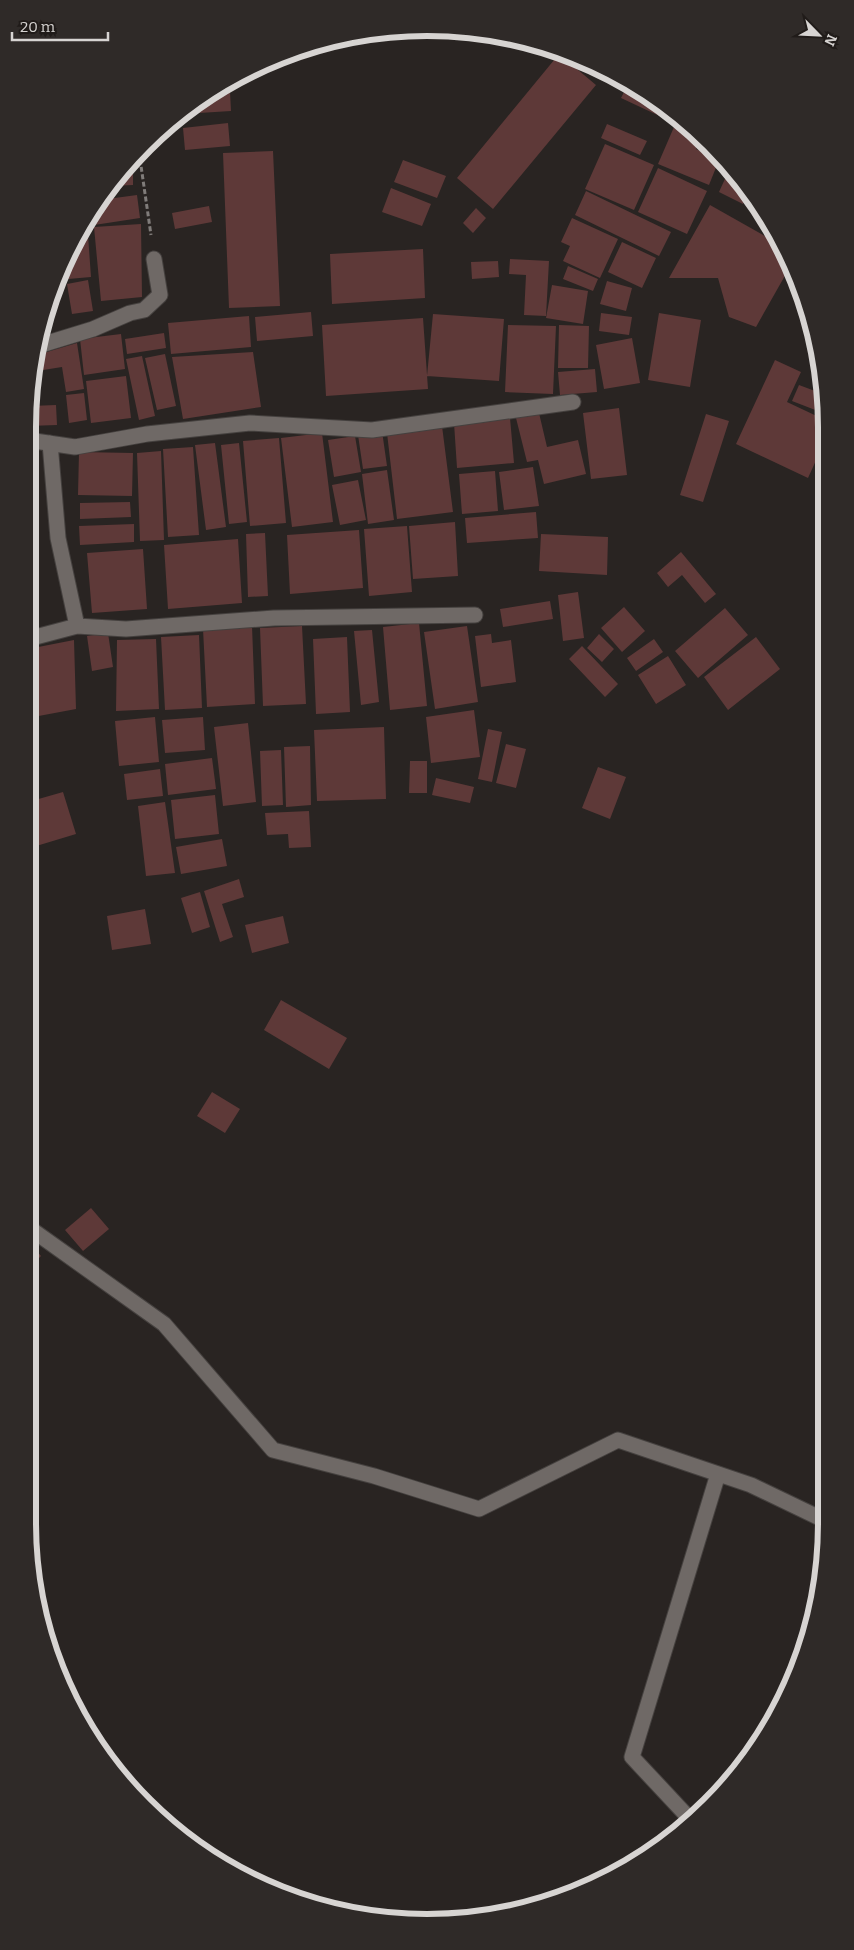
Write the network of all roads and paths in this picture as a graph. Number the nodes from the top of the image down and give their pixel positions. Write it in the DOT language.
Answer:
graph roads {
  1 [pos="140,162"];
  2 [pos="154,259"];
  3 [pos="46,342"];
  4 [pos="573,402"];
  5 [pos="36,441"];
  6 [pos="50,443"];
  7 [pos="475,615"];
  8 [pos="77,626"];
  9 [pos="36,637"];
  10 [pos="36,1233"];
  11 [pos="718,1474"];
  12 [pos="818,1517"];
  13 [pos="687,1815"];
  1 -- 2 [label="path"];
  2 -- 3 [label="street"];
  4 -- 6 [label="street"];
  5 -- 6 [label="street"];
  6 -- 8 [label="street"];
  7 -- 8 [label="street"];
  8 -- 9 [label="street"];
  10 -- 11 [label="street"];
  11 -- 12 [label="street"];
  11 -- 13 [label="street"];
}
